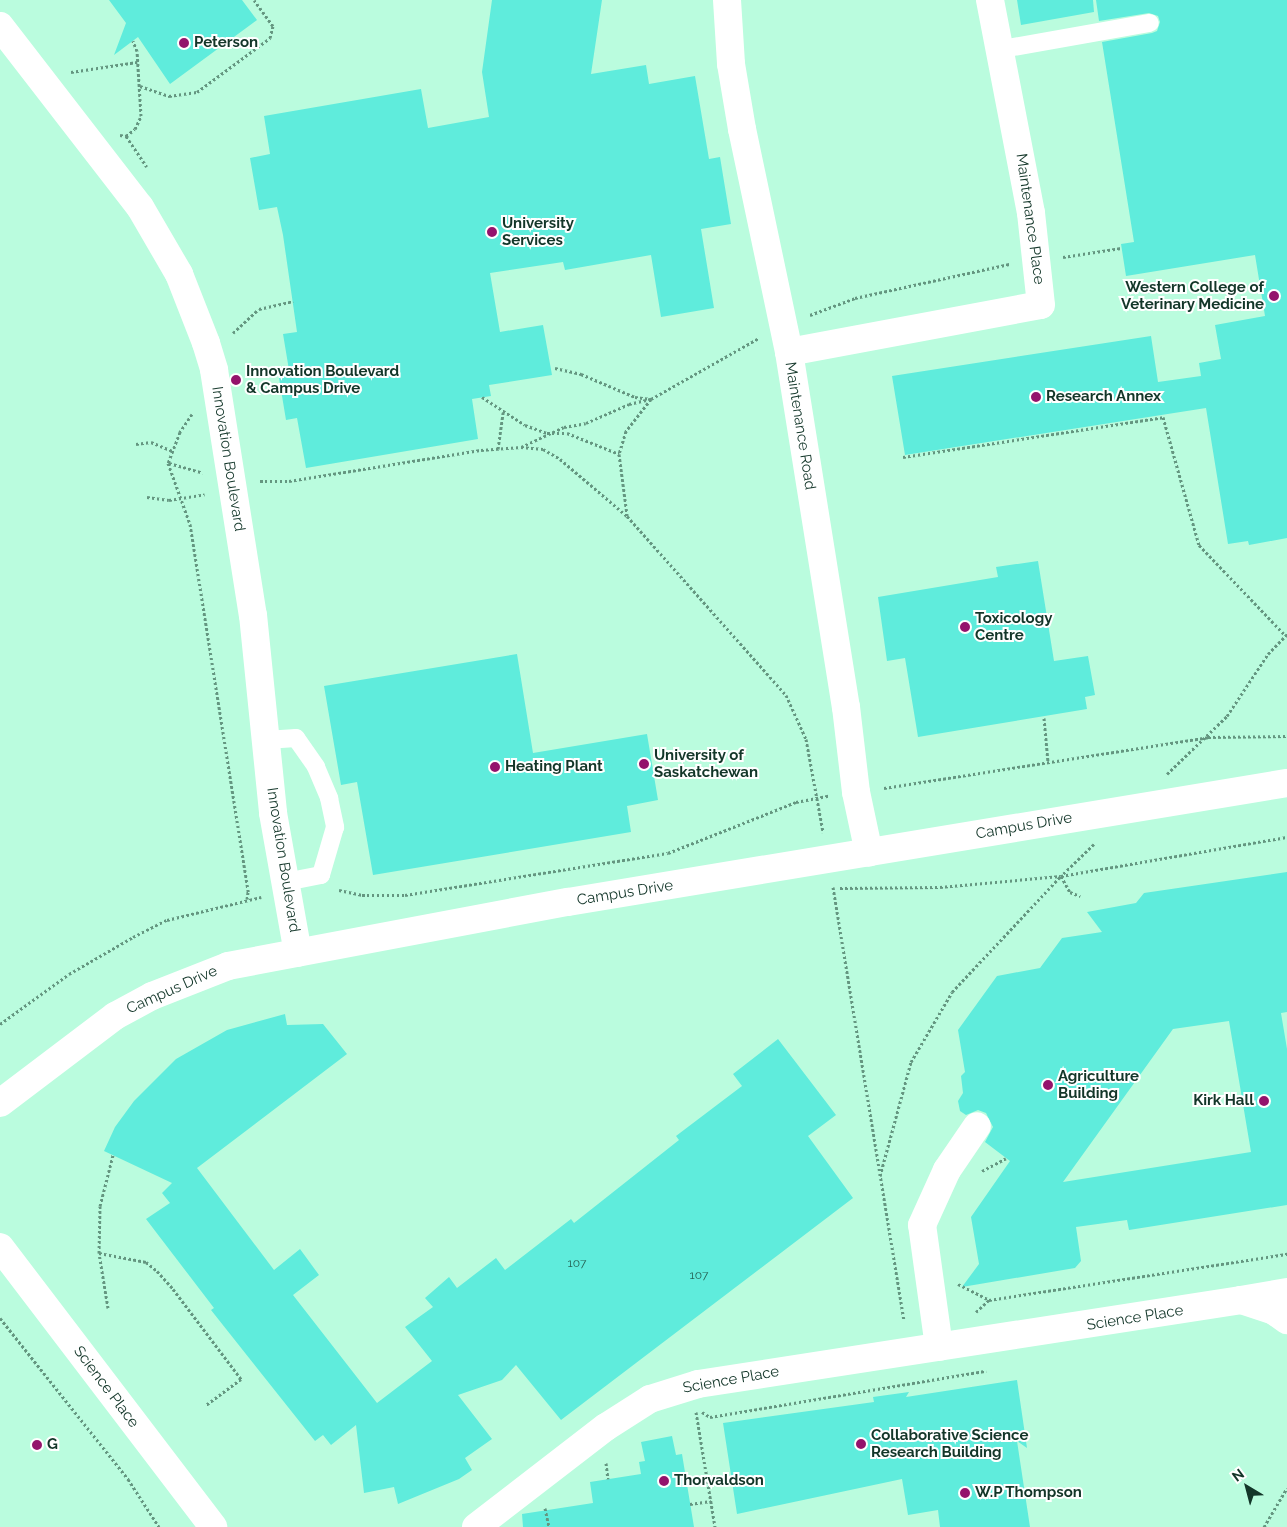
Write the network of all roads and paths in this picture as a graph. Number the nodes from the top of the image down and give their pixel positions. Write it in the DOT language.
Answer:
graph roads {
  1 [pos="254,0"];
  2 [pos="727,0"];
  3 [pos="990,0"];
  4 [pos="1150,22"];
  5 [pos="0,26"];
  6 [pos="133,41"];
  7 [pos="1002,48"];
  8 [pos="137,62"];
  9 [pos="69,72"];
  10 [pos="140,86"];
  11 [pos="126,136"];
  12 [pos="293,301"];
  13 [pos="789,352"];
  14 [pos="556,368"];
  15 [pos="214,370"];
  16 [pos="482,397"];
  17 [pos="193,412"];
  18 [pos="502,412"];
  19 [pos="136,444"];
  20 [pos="498,448"];
  21 [pos="172,451"];
  22 [pos="619,454"];
  23 [pos="903,457"];
  24 [pos="260,481"];
  25 [pos="627,516"];
  26 [pos="1286,634"];
  27 [pos="1044,718"];
  28 [pos="1287,736"];
  29 [pos="1208,737"];
  30 [pos="266,740"];
  31 [pos="1048,762"];
  32 [pos="1287,782"];
  33 [pos="856,792"];
  34 [pos="817,798"];
  35 [pos="868,853"];
  36 [pos="828,859"];
  37 [pos="1062,876"];
  38 [pos="286,888"];
  39 [pos="833,888"];
  40 [pos="334,890"];
  41 [pos="1080,896"];
  42 [pos="246,899"];
  43 [pos="298,953"];
  44 [pos="0,1024"];
  45 [pos="0,1103"];
  46 [pos="977,1126"];
  47 [pos="113,1155"];
  48 [pos="880,1178"];
  49 [pos="0,1247"];
  50 [pos="100,1253"];
  51 [pos="1287,1254"];
  52 [pos="1287,1292"];
  53 [pos="1241,1300"];
  54 [pos="108,1308"];
  55 [pos="0,1318"];
  56 [pos="936,1320"];
  57 [pos="1287,1320"];
  58 [pos="939,1347"];
  59 [pos="912,1351"];
  60 [pos="992,1370"];
  61 [pos="920,1382"];
  62 [pos="206,1405"];
  63 [pos="696,1409"];
  64 [pos="690,1410"];
  65 [pos="1287,1488"];
  66 [pos="711,1501"];
  67 [pos="690,1504"];
  68 [pos="538,1512"];
  69 [pos="159,1527"];
  70 [pos="213,1527"];
  71 [pos="476,1527"];
  72 [pos="549,1527"];
  73 [pos="715,1527"];
  74 [pos="1264,1527"];
  1 -- 10 [label="path"];
  2 -- 13 [label="street, Maintenance Road"];
  3 -- 7 [label="street, Maintenance Place"];
  4 -- 7 [label="lane"];
  5 -- 15 [label="street, Innovation Boulevard"];
  6 -- 8 [label="path"];
  7 -- 13 [label="street, Maintenance Place"];
  8 -- 9 [label="path"];
  8 -- 10 [label="path"];
  10 -- 11 [label="path"];
  12 -- 15 [label="path"];
  13 -- 33 [label="street, Maintenance Road"];
  14 -- 22 [label="path"];
  15 -- 30 [label="street, Innovation Boulevard"];
  16 -- 18 [label="path"];
  17 -- 21 [label="path"];
  18 -- 20 [label="path"];
  18 -- 22 [label="path"];
  19 -- 21 [label="path"];
  20 -- 24 [label="path"];
  20 -- 25 [label="path"];
  21 -- 42 [label="path"];
  22 -- 25 [label="path"];
  23 -- 26 [label="path"];
  25 -- 34 [label="path"];
  26 -- 29 [label="path"];
  27 -- 31 [label="path"];
  28 -- 29 [label="path"];
  29 -- 31 [label="path"];
  30 -- 38 [label="street, Innovation Boulevard"];
  30 -- 38 [label="lane"];
  31 -- 33 [label="path"];
  32 -- 35 [label="street, Campus Drive"];
  33 -- 34 [label="path"];
  33 -- 35 [label="street, Maintenance Road"];
  34 -- 36 [label="path"];
  34 -- 40 [label="path"];
  35 -- 36 [label="street, Campus Drive"];
  36 -- 39 [label="path"];
  36 -- 43 [label="street, Campus Drive"];
  37 -- 39 [label="path"];
  37 -- 41 [label="path"];
  37 -- 48 [label="path"];
  38 -- 42 [label="path"];
  38 -- 43 [label="street, Innovation Boulevard"];
  39 -- 48 [label="path"];
  42 -- 44 [label="path"];
  43 -- 45 [label="street, Campus Drive"];
  46 -- 56 [label="street"];
  47 -- 50 [label="path"];
  48 -- 59 [label="path"];
  49 -- 70 [label="street, Science Place"];
  50 -- 54 [label="path"];
  50 -- 62 [label="path"];
  51 -- 56 [label="path"];
  52 -- 53 [label="street, Science Place"];
  53 -- 57 [label="street, Science Place"];
  53 -- 58 [label="street, Science Place"];
  55 -- 69 [label="path"];
  56 -- 58 [label="street"];
  58 -- 59 [label="street, Science Place"];
  59 -- 61 [label="path"];
  59 -- 71 [label="street, Science Place"];
  60 -- 61 [label="path"];
  61 -- 63 [label="path"];
  63 -- 64 [label="path"];
  63 -- 66 [label="path"];
  65 -- 74 [label="path"];
  66 -- 67 [label="path"];
  66 -- 73 [label="path"];
  68 -- 72 [label="path"];
}
